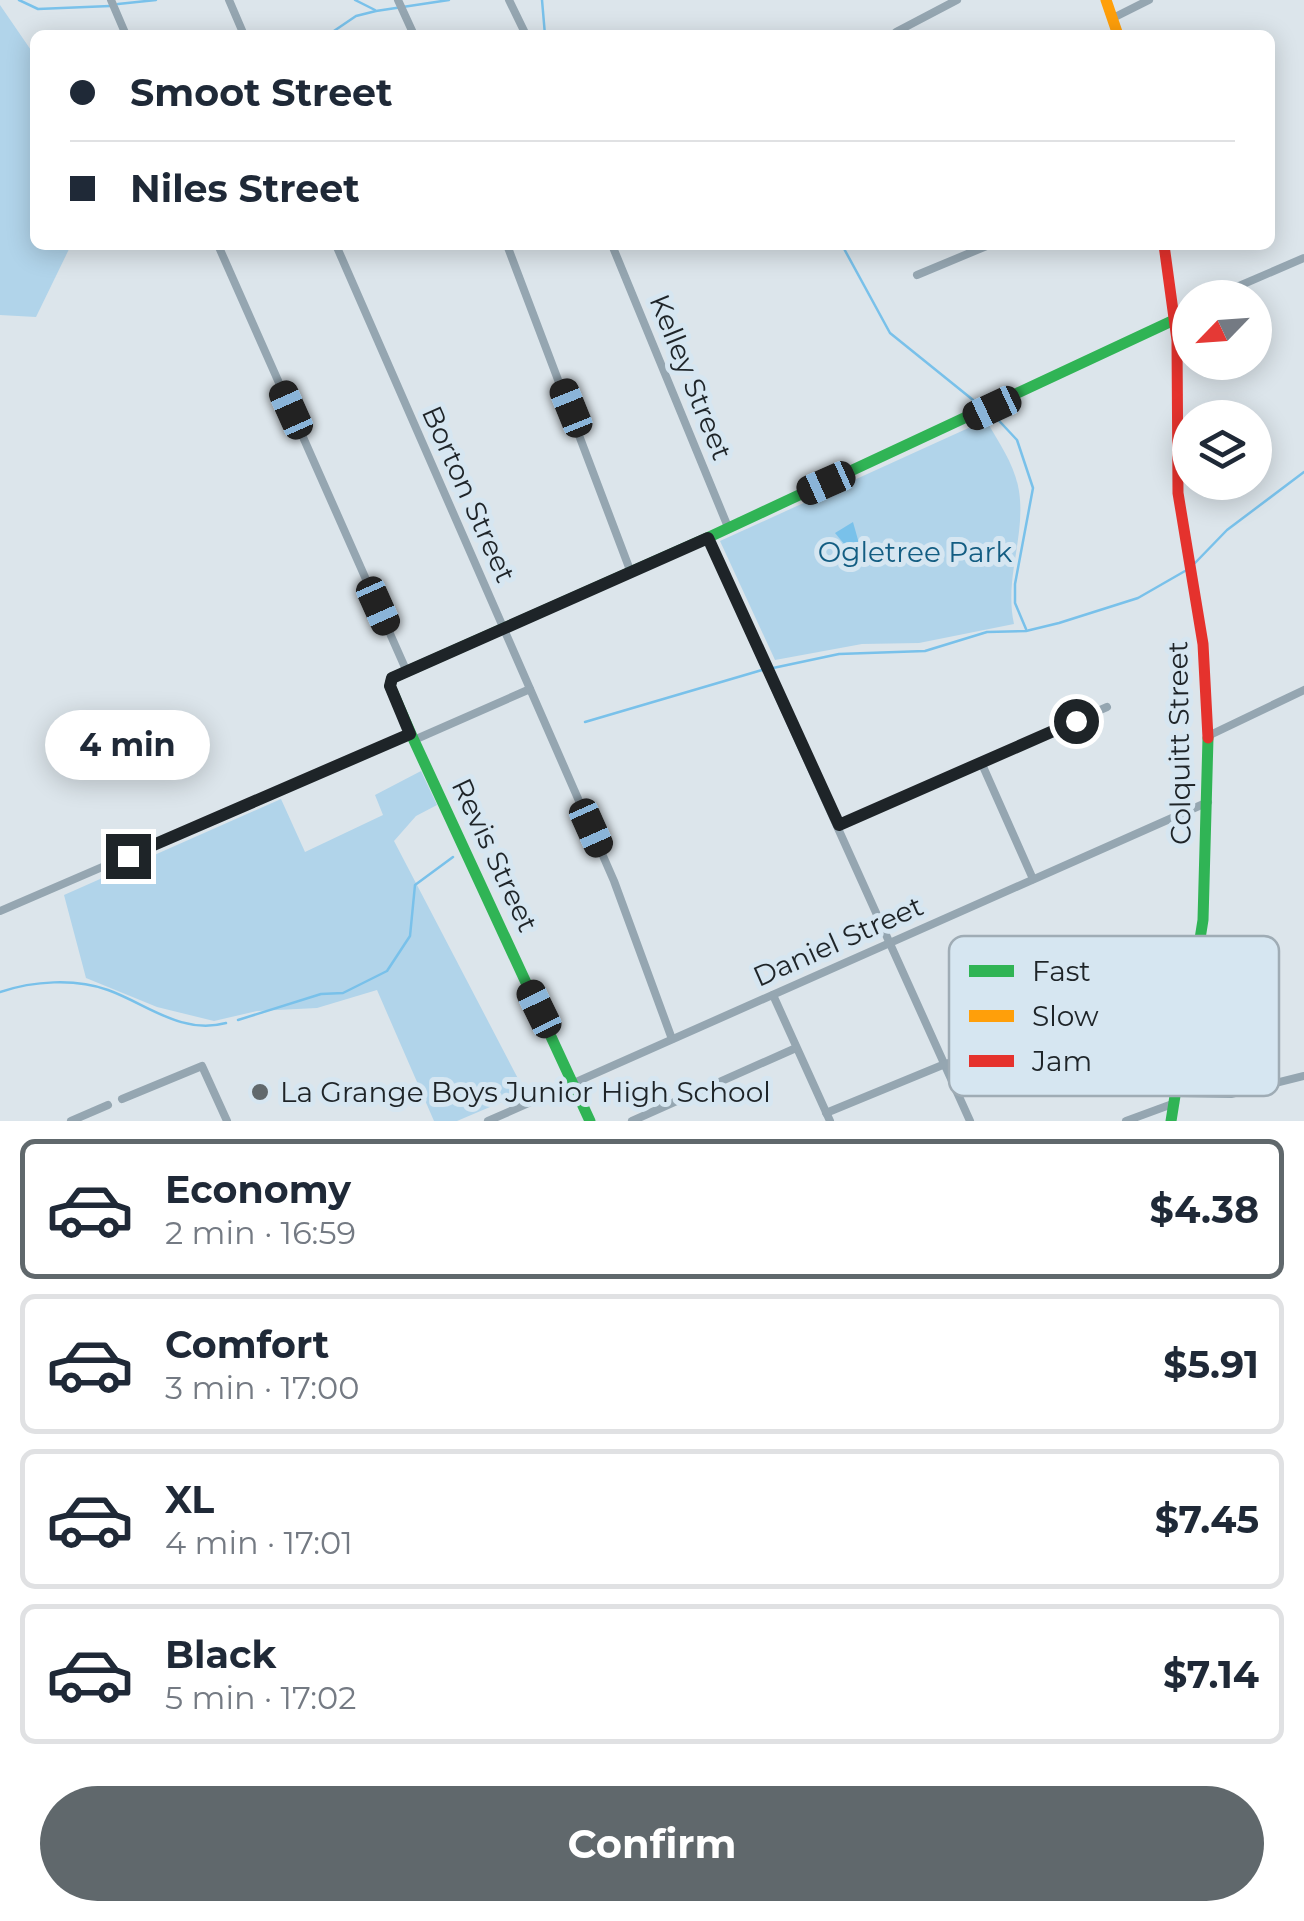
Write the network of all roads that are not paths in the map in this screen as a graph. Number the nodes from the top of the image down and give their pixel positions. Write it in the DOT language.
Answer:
graph roads {
  1 [pos="111,0"];
  2 [pos="229,0"];
  3 [pos="398,0"];
  4 [pos="509,0"];
  5 [pos="958,0"];
  6 [pos="1106,0"];
  7 [pos="1149,0"];
  8 [pos="1114,18"];
  9 [pos="124,30"];
  10 [pos="242,30"];
  11 [pos="412,30"];
  12 [pos="524,30"];
  13 [pos="900,30"];
  14 [pos="1117,30"];
  15 [pos="220,250"];
  16 [pos="338,250"];
  17 [pos="508,250"];
  18 [pos="614,250"];
  19 [pos="976,250"];
  20 [pos="1165,250"];
  21 [pos="1304,258"];
  22 [pos="917,275"];
  23 [pos="1253,280"];
  24 [pos="1172,302"];
  25 [pos="1172,317"];
  26 [pos="1175,380"];
  27 [pos="728,527"];
  28 [pos="708,538"];
  29 [pos="630,570"];
  30 [pos="504,628"];
  31 [pos="406,672"];
  32 [pos="530,689"];
  33 [pos="1304,690"];
  34 [pos="1107,707"];
  35 [pos="1208,736"];
  36 [pos="412,737"];
  37 [pos="981,762"];
  38 [pos="1208,802"];
  39 [pos="839,825"];
  40 [pos="1033,879"];
  41 [pos="0,911"];
  42 [pos="1201,936"];
  43 [pos="892,942"];
  44 [pos="772,995"];
  45 [pos="672,1039"];
  46 [pos="796,1048"];
  47 [pos="949,1063"];
  48 [pos="945,1064"];
  49 [pos="949,1073"];
  50 [pos="1304,1076"];
  51 [pos="1279,1082"];
  52 [pos="574,1083"];
  53 [pos="959,1096"];
  54 [pos="1204,1096"];
  55 [pos="122,1098"];
  56 [pos="1176,1098"];
  57 [pos="108,1105"];
  58 [pos="828,1117"];
  59 [pos="638,1120"];
  60 [pos="72,1121"];
  61 [pos="226,1121"];
  62 [pos="488,1121"];
  63 [pos="590,1121"];
  64 [pos="970,1121"];
  65 [pos="1126,1121"];
  66 [pos="1172,1121"];
  1 -- 9 [label="street"];
  2 -- 10 [label="street"];
  3 -- 11 [label="street"];
  4 -- 12 [label="street"];
  5 -- 13 [label="street"];
  6 -- 8 [label="street"];
  7 -- 8 [label="street"];
  8 -- 14 [label="street"];
  15 -- 31 [label="street"];
  16 -- 30 [label="street, Borton Street"];
  17 -- 29 [label="street"];
  18 -- 27 [label="street, Kelley Street"];
  19 -- 22 [label="street"];
  20 -- 24 [label="street, Colquitt Street"];
  21 -- 23 [label="street"];
  25 -- 27 [label="street"];
  26 -- 35 [label="street, Colquitt Street"];
  27 -- 28 [label="street"];
  28 -- 29 [label="street"];
  28 -- 39 [label="street"];
  29 -- 30 [label="street"];
  30 -- 31 [label="street"];
  30 -- 32 [label="street, Borton Street"];
  31 -- 36 [label="street, Revis Street"];
  32 -- 36 [label="street"];
  32 -- 45 [label="street, Borton Street"];
  33 -- 35 [label="street"];
  34 -- 37 [label="street"];
  35 -- 38 [label="street, Colquitt Street"];
  36 -- 41 [label="street"];
  36 -- 52 [label="street, Revis Street"];
  37 -- 39 [label="street"];
  37 -- 40 [label="street"];
  38 -- 40 [label="street, Daniel Street"];
  38 -- 42 [label="street, Colquitt Street"];
  39 -- 43 [label="street"];
  40 -- 43 [label="street, Daniel Street"];
  43 -- 44 [label="street, Daniel Street"];
  43 -- 48 [label="street"];
  44 -- 45 [label="street, Daniel Street"];
  44 -- 46 [label="street"];
  45 -- 52 [label="street, Daniel Street"];
  46 -- 58 [label="street"];
  46 -- 59 [label="street"];
  47 -- 48 [label="street"];
  48 -- 49 [label="street"];
  48 -- 58 [label="street"];
  50 -- 51 [label="street"];
  52 -- 62 [label="street, Daniel Street"];
  52 -- 63 [label="street, Revis Street"];
  53 -- 64 [label="street"];
  54 -- 56 [label="street"];
  55 -- 61 [label="street"];
  56 -- 65 [label="street"];
  56 -- 66 [label="street, Colquitt Street"];
  57 -- 60 [label="street"];
}
